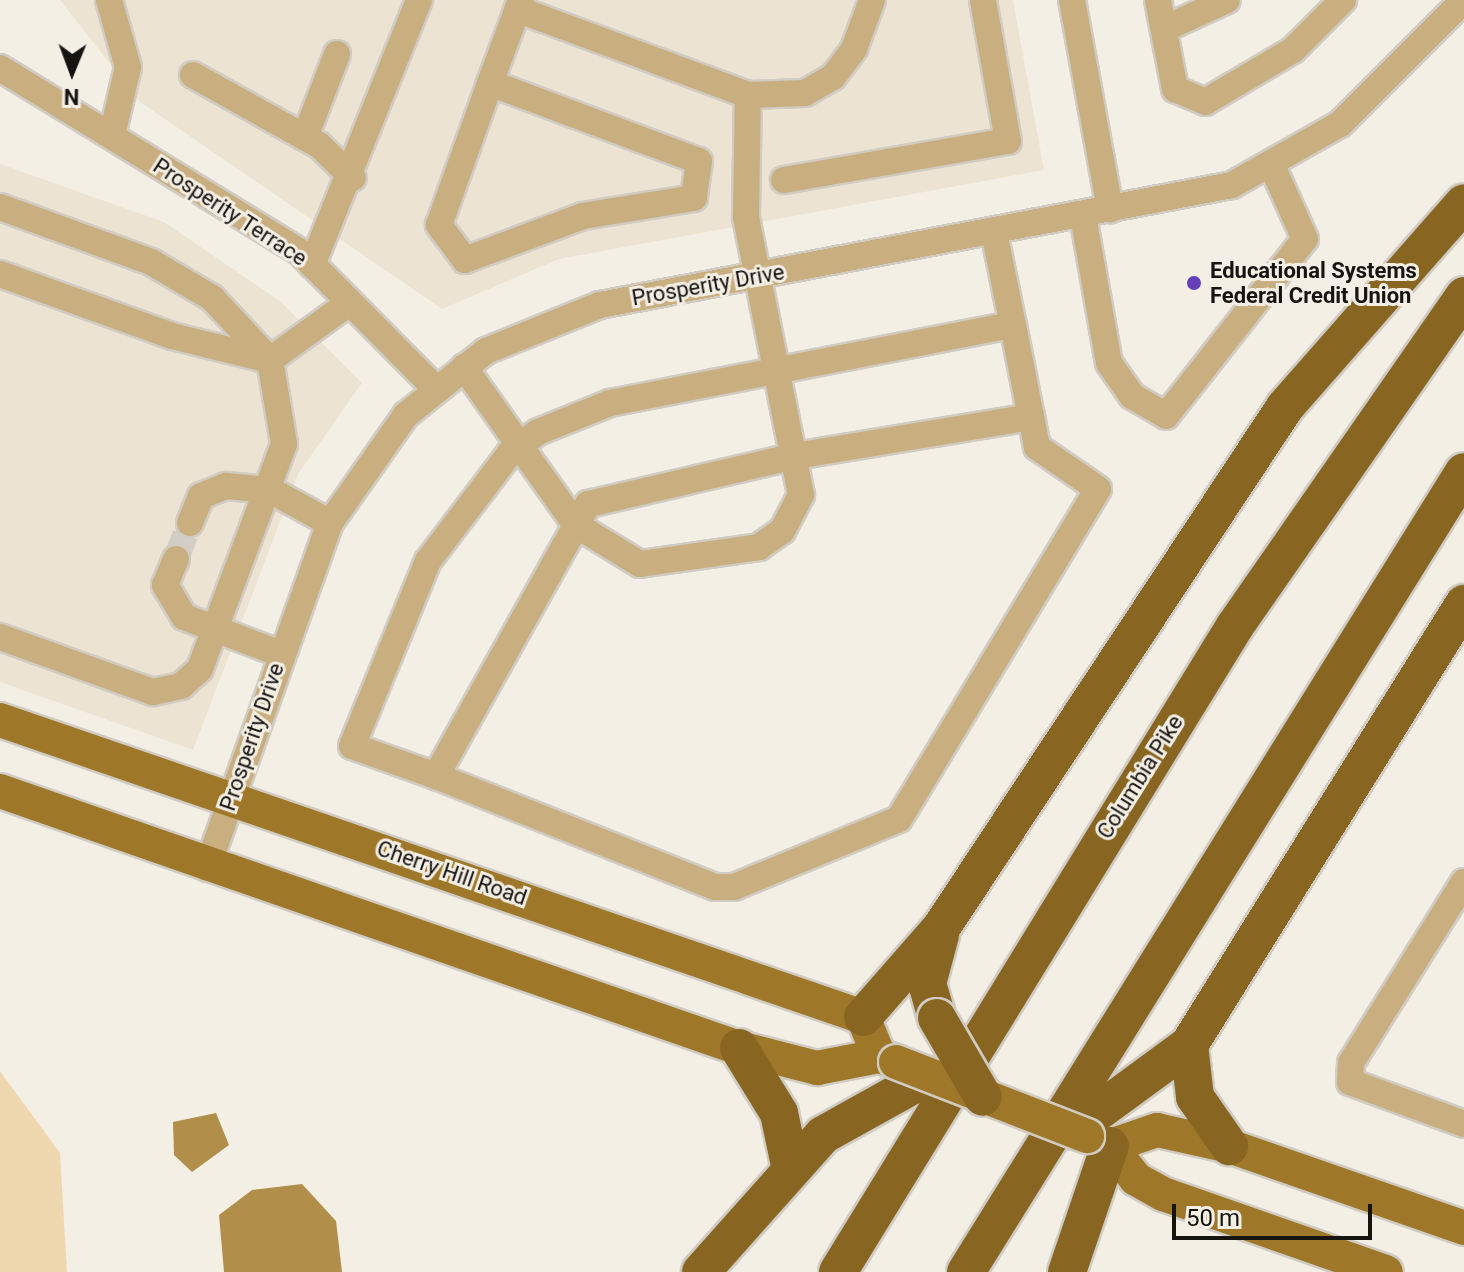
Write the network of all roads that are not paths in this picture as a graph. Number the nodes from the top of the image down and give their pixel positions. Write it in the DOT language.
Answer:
graph roads {
  1 [pos="419,0"];
  2 [pos="872,0"];
  3 [pos="983,0"];
  4 [pos="1072,0"];
  5 [pos="1158,0"];
  6 [pos="1227,0"];
  7 [pos="1343,0"];
  8 [pos="1464,0"];
  9 [pos="112,2"];
  10 [pos="519,5"];
  11 [pos="1164,29"];
  12 [pos="337,54"];
  13 [pos="0,68"];
  14 [pos="193,75"];
  15 [pos="490,83"];
  16 [pos="748,95"];
  17 [pos="112,135"];
  18 [pos="305,137"];
  19 [pos="1273,168"];
  20 [pos="353,178"];
  21 [pos="784,180"];
  22 [pos="1464,203"];
  23 [pos="0,207"];
  24 [pos="1110,210"];
  25 [pos="1083,216"];
  26 [pos="994,232"];
  27 [pos="312,265"];
  28 [pos="0,274"];
  29 [pos="755,277"];
  30 [pos="1464,296"];
  31 [pos="349,303"];
  32 [pos="1013,325"];
  33 [pos="270,360"];
  34 [pos="464,367"];
  35 [pos="775,370"];
  36 [pos="435,388"];
  37 [pos="1031,417"];
  38 [pos="521,445"];
  39 [pos="795,456"];
  40 [pos="1464,472"];
  41 [pos="270,490"];
  42 [pos="190,523"];
  43 [pos="330,523"];
  44 [pos="576,525"];
  45 [pos="176,559"];
  46 [pos="1464,604"];
  47 [pos="213,632"];
  48 [pos="0,637"];
  49 [pos="281,654"];
  50 [pos="0,720"];
  51 [pos="436,776"];
  52 [pos="0,791"];
  53 [pos="231,799"];
  54 [pos="207,868"];
  55 [pos="1464,882"];
  56 [pos="941,928"];
  57 [pos="863,1017"];
  58 [pos="1189,1045"];
  59 [pos="739,1048"];
  60 [pos="901,1065"];
  61 [pos="983,1097"];
  62 [pos="1464,1124"];
  63 [pos="1092,1131"];
  64 [pos="1229,1146"];
  65 [pos="790,1165"];
  66 [pos="1464,1228"];
  67 [pos="701,1272"];
  68 [pos="838,1272"];
  69 [pos="966,1272"];
  70 [pos="1067,1272"];
  71 [pos="1386,1272"];
  1 -- 20 [label="street"];
  2 -- 16 [label="street"];
  3 -- 21 [label="street"];
  4 -- 24 [label="street"];
  5 -- 11 [label="street"];
  6 -- 11 [label="street"];
  7 -- 11 [label="street"];
  8 -- 19 [label="street, Prosperity Drive"];
  9 -- 17 [label="street"];
  10 -- 15 [label="street"];
  10 -- 16 [label="street"];
  12 -- 18 [label="street"];
  13 -- 17 [label="street, Prosperity Terrace"];
  14 -- 18 [label="street"];
  15 -- 15 [label="street"];
  16 -- 29 [label="street"];
  17 -- 27 [label="street, Prosperity Terrace"];
  18 -- 20 [label="street"];
  19 -- 24 [label="street, Prosperity Drive"];
  19 -- 25 [label="street"];
  20 -- 27 [label="street"];
  22 -- 56 [label="highway"];
  23 -- 33 [label="street"];
  24 -- 25 [label="street, Prosperity Drive"];
  25 -- 26 [label="street, Prosperity Drive"];
  26 -- 29 [label="street, Prosperity Drive"];
  26 -- 32 [label="street"];
  27 -- 31 [label="street, Prosperity Terrace"];
  28 -- 33 [label="street"];
  29 -- 34 [label="street, Prosperity Drive"];
  29 -- 35 [label="street"];
  30 -- 68 [label="highway, Columbia Pike"];
  31 -- 33 [label="street"];
  31 -- 36 [label="street, Prosperity Terrace"];
  32 -- 35 [label="street"];
  32 -- 37 [label="street"];
  33 -- 41 [label="street"];
  34 -- 36 [label="street, Prosperity Drive"];
  34 -- 38 [label="street"];
  35 -- 38 [label="street"];
  35 -- 39 [label="street"];
  36 -- 43 [label="street, Prosperity Drive"];
  37 -- 39 [label="street"];
  37 -- 51 [label="street"];
  38 -- 44 [label="street"];
  38 -- 51 [label="street"];
  39 -- 44 [label="street"];
  39 -- 44 [label="street"];
  40 -- 69 [label="highway"];
  41 -- 42 [label="street"];
  41 -- 43 [label="street"];
  41 -- 47 [label="street"];
  43 -- 49 [label="street, Prosperity Drive"];
  44 -- 51 [label="street"];
  45 -- 47 [label="street"];
  46 -- 58 [label="highway"];
  47 -- 48 [label="street"];
  47 -- 49 [label="street"];
  49 -- 53 [label="street, Prosperity Drive"];
  50 -- 53 [label="main road, Cherry Hill Road"];
  52 -- 54 [label="main road"];
  53 -- 54 [label="street, Prosperity Drive"];
  53 -- 57 [label="main road, Cherry Hill Road"];
  54 -- 59 [label="main road"];
  55 -- 62 [label="street"];
  56 -- 57 [label="highway"];
  56 -- 61 [label="highway, bridge"];
  57 -- 60 [label="main road"];
  58 -- 63 [label="highway"];
  58 -- 64 [label="highway"];
  59 -- 60 [label="main road"];
  59 -- 65 [label="highway"];
  60 -- 61 [label="main road, bridge"];
  60 -- 65 [label="highway"];
  61 -- 63 [label="main road, bridge"];
  63 -- 64 [label="main road"];
  63 -- 70 [label="highway"];
  63 -- 71 [label="main road"];
  64 -- 66 [label="main road"];
  65 -- 67 [label="highway"];
}
